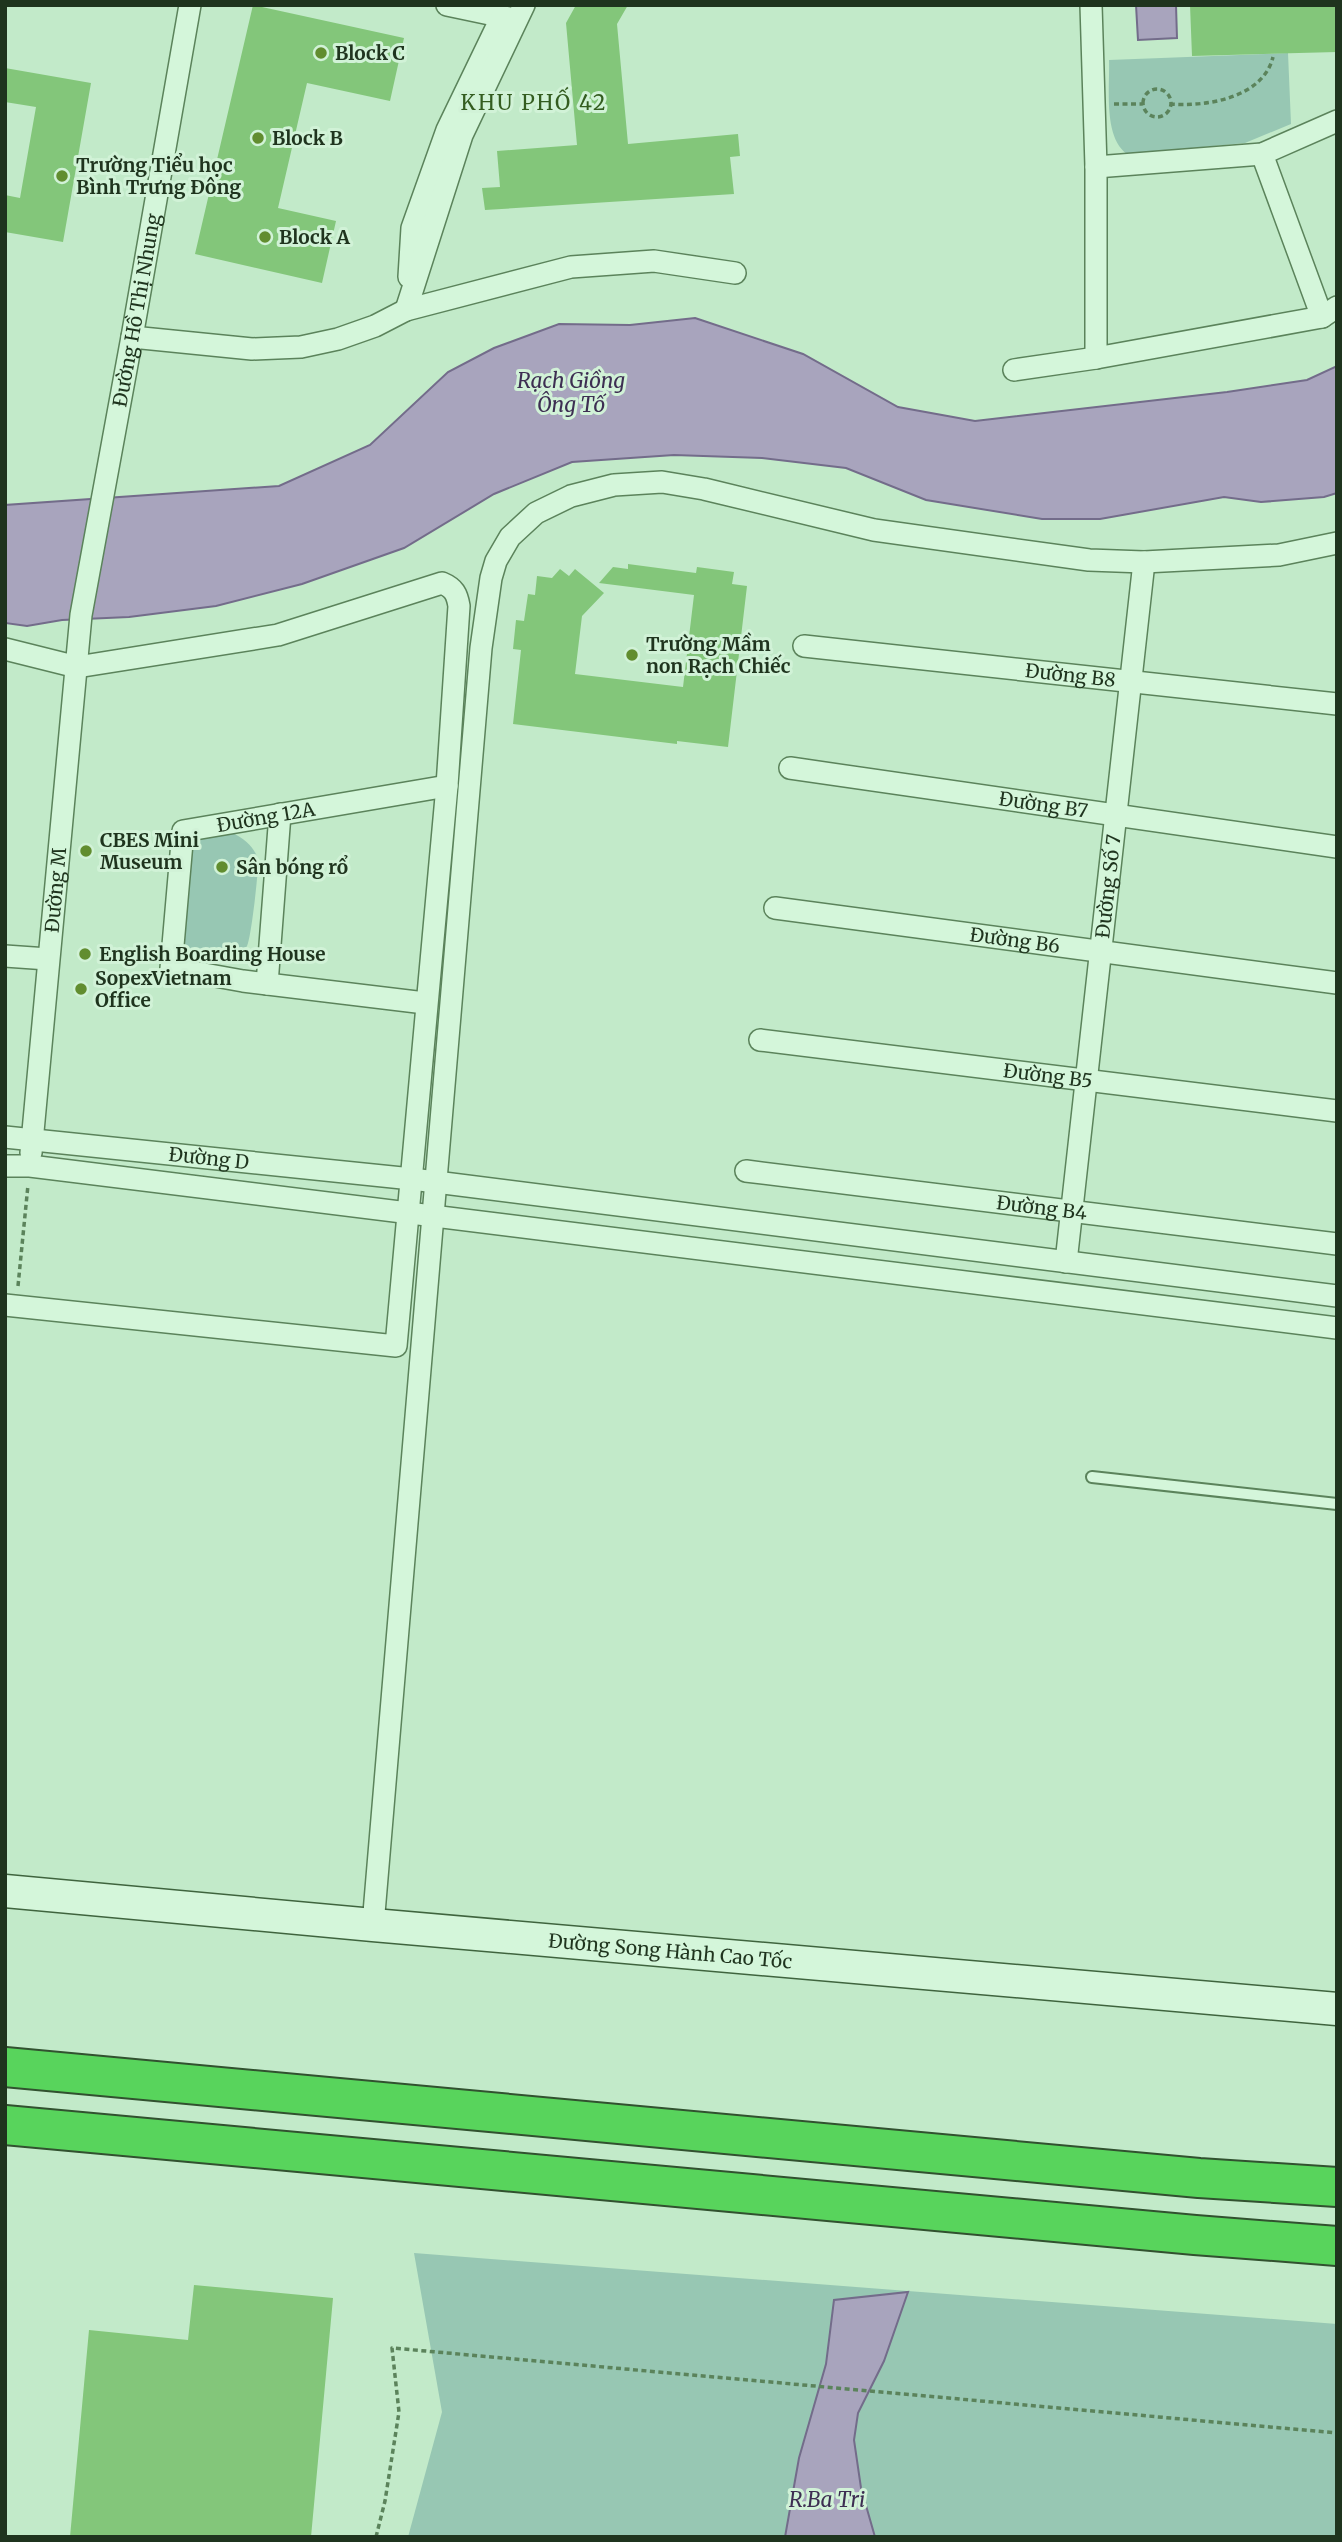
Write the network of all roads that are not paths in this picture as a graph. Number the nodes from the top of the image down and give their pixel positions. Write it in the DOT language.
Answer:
graph roads {
  1 [pos="190,5"];
  2 [pos="447,5"];
  3 [pos="1091,5"];
  4 [pos="512,12"];
  5 [pos="1337,121"];
  6 [pos="1262,154"];
  7 [pos="1096,167"];
  8 [pos="735,273"];
  9 [pos="406,310"];
  10 [pos="1329,312"];
  11 [pos="132,337"];
  12 [pos="1096,358"];
  13 [pos="1014,370"];
  14 [pos="1337,543"];
  15 [pos="1144,562"];
  16 [pos="81,615"];
  17 [pos="804,646"];
  18 [pos="5,649"];
  19 [pos="77,667"];
  20 [pos="1131,682"];
  21 [pos="1337,704"];
  22 [pos="790,768"];
  23 [pos="447,786"];
  24 [pos="280,814"];
  25 [pos="1116,814"];
  26 [pos="1337,847"];
  27 [pos="775,908"];
  28 [pos="1100,951"];
  29 [pos="5,956"];
  30 [pos="48,959"];
  31 [pos="1337,983"];
  32 [pos="267,984"];
  33 [pos="425,1003"];
  34 [pos="760,1040"];
  35 [pos="1085,1080"];
  36 [pos="1337,1111"];
  37 [pos="5,1137"];
  38 [pos="33,1139"];
  39 [pos="5,1166"];
  40 [pos="30,1166"];
  41 [pos="746,1171"];
  42 [pos="412,1179"];
  43 [pos="434,1182"];
  44 [pos="1071,1211"];
  45 [pos="409,1212"];
  46 [pos="432,1215"];
  47 [pos="1337,1244"];
  48 [pos="1066,1262"];
  49 [pos="1337,1296"];
  50 [pos="11,1305"];
  51 [pos="1337,1328"];
  52 [pos="1092,1477"];
  53 [pos="1337,1504"];
  54 [pos="5,1891"];
  55 [pos="373,1925"];
  56 [pos="1337,2009"];
  57 [pos="5,2067"];
  58 [pos="5,2126"];
  59 [pos="1337,2187"];
  60 [pos="1337,2246"];
  1 -- 11 [label="street, Đường Hồ Thị Nhung"];
  2 -- 4 [label="street"];
  3 -- 7 [label="street"];
  4 -- 9 [label="street"];
  5 -- 6 [label="street"];
  6 -- 7 [label="street"];
  6 -- 10 [label="street"];
  7 -- 12 [label="street"];
  8 -- 9 [label="street"];
  9 -- 11 [label="street"];
  10 -- 12 [label="street"];
  11 -- 16 [label="street, Đường Hồ Thị Nhung"];
  12 -- 13 [label="street"];
  14 -- 15 [label="street"];
  15 -- 20 [label="street, Đường Số 7"];
  15 -- 43 [label="street"];
  16 -- 19 [label="street, Đường M"];
  17 -- 20 [label="street, Đường B8"];
  18 -- 19 [label="street"];
  19 -- 23 [label="street"];
  19 -- 30 [label="street, Đường M"];
  20 -- 21 [label="street, Đường B8"];
  20 -- 25 [label="street, Đường Số 7"];
  22 -- 25 [label="street, Đường B7"];
  23 -- 24 [label="street, Đường 12A"];
  23 -- 33 [label="street"];
  24 -- 32 [label="street"];
  24 -- 32 [label="street, Đường 12A"];
  25 -- 26 [label="street, Đường B7"];
  25 -- 28 [label="street, Đường Số 7"];
  27 -- 28 [label="street, Đường B6"];
  28 -- 31 [label="street, Đường B6"];
  28 -- 35 [label="street, Đường Số 7"];
  29 -- 30 [label="street"];
  30 -- 38 [label="street, Đường M"];
  32 -- 33 [label="street, Đường 12A"];
  33 -- 42 [label="street"];
  34 -- 35 [label="street, Đường B5"];
  35 -- 36 [label="street, Đường B5"];
  35 -- 44 [label="street, Đường Số 7"];
  37 -- 38 [label="street, Đường D"];
  38 -- 40 [label="street, Đường M"];
  38 -- 42 [label="street, Đường D"];
  39 -- 40 [label="street, Đường D"];
  40 -- 45 [label="street, Đường D"];
  41 -- 44 [label="street, Đường B4"];
  42 -- 43 [label="street, Đường D"];
  42 -- 45 [label="street"];
  43 -- 46 [label="street"];
  43 -- 48 [label="street, Đường D"];
  44 -- 47 [label="street, Đường B4"];
  44 -- 48 [label="street, Đường Số 7"];
  45 -- 46 [label="street, Đường D"];
  45 -- 50 [label="street"];
  46 -- 51 [label="street, Đường D"];
  46 -- 55 [label="street"];
  48 -- 49 [label="street, Đường D"];
  52 -- 53 [label="lane"];
  54 -- 55 [label="main road, Đường Song Hành Cao Tốc"];
  55 -- 56 [label="main road, Đường Song Hành Cao Tốc"];
  57 -- 59 [label="highway"];
  58 -- 60 [label="highway"];
}
